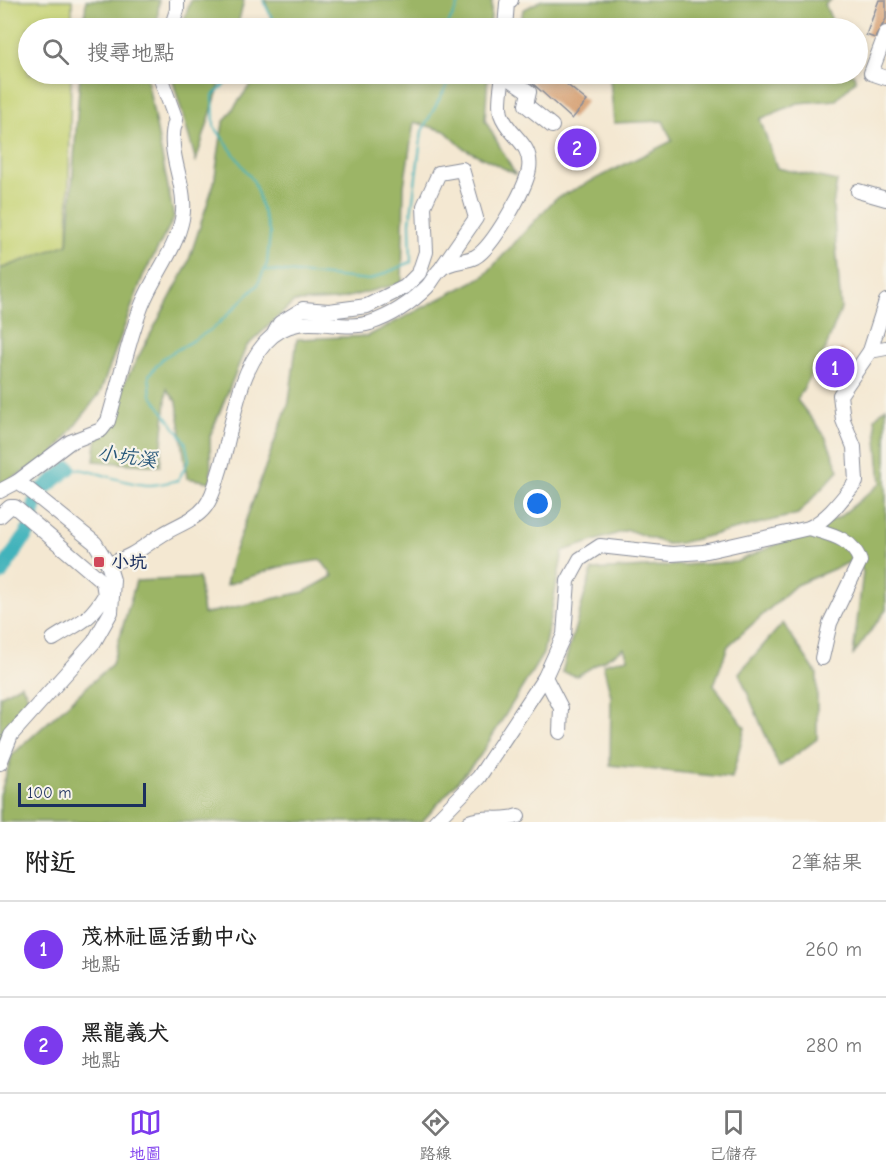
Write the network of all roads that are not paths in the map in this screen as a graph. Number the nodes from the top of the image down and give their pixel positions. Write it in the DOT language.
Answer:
graph roads {
  1 [pos="177,0"];
  2 [pos="511,0"];
  3 [pos="174,18"];
  4 [pos="506,18"];
  5 [pos="886,33"];
  6 [pos="886,78"];
  7 [pos="163,84"];
  8 [pos="502,84"];
  9 [pos="517,84"];
  10 [pos="552,126"];
  11 [pos="858,191"];
  12 [pos="886,199"];
  13 [pos="442,267"];
  14 [pos="886,301"];
  15 [pos="273,334"];
  16 [pos="886,348"];
  17 [pos="870,351"];
  18 [pos="13,487"];
  19 [pos="0,509"];
  20 [pos="0,516"];
  21 [pos="809,528"];
  22 [pos="108,564"];
  23 [pos="109,595"];
  24 [pos="53,639"];
  25 [pos="822,658"];
  26 [pos="545,677"];
  27 [pos="560,732"];
  28 [pos="0,763"];
  29 [pos="518,816"];
  30 [pos="435,822"];
  31 [pos="469,822"];
  1 -- 3 [label="street"];
  2 -- 4 [label="street"];
  5 -- 6 [label="street"];
  7 -- 18 [label="street"];
  8 -- 13 [label="street"];
  9 -- 10 [label="street"];
  11 -- 12 [label="street"];
  13 -- 15 [label="street"];
  13 -- 15 [label="street"];
  14 -- 17 [label="street"];
  15 -- 22 [label="street"];
  16 -- 17 [label="street"];
  17 -- 21 [label="street"];
  18 -- 19 [label="street"];
  18 -- 22 [label="street"];
  20 -- 23 [label="street"];
  21 -- 25 [label="street"];
  21 -- 26 [label="street"];
  22 -- 23 [label="street"];
  23 -- 24 [label="street"];
  23 -- 28 [label="street"];
  26 -- 27 [label="street"];
  26 -- 30 [label="street"];
  29 -- 31 [label="street"];
}
